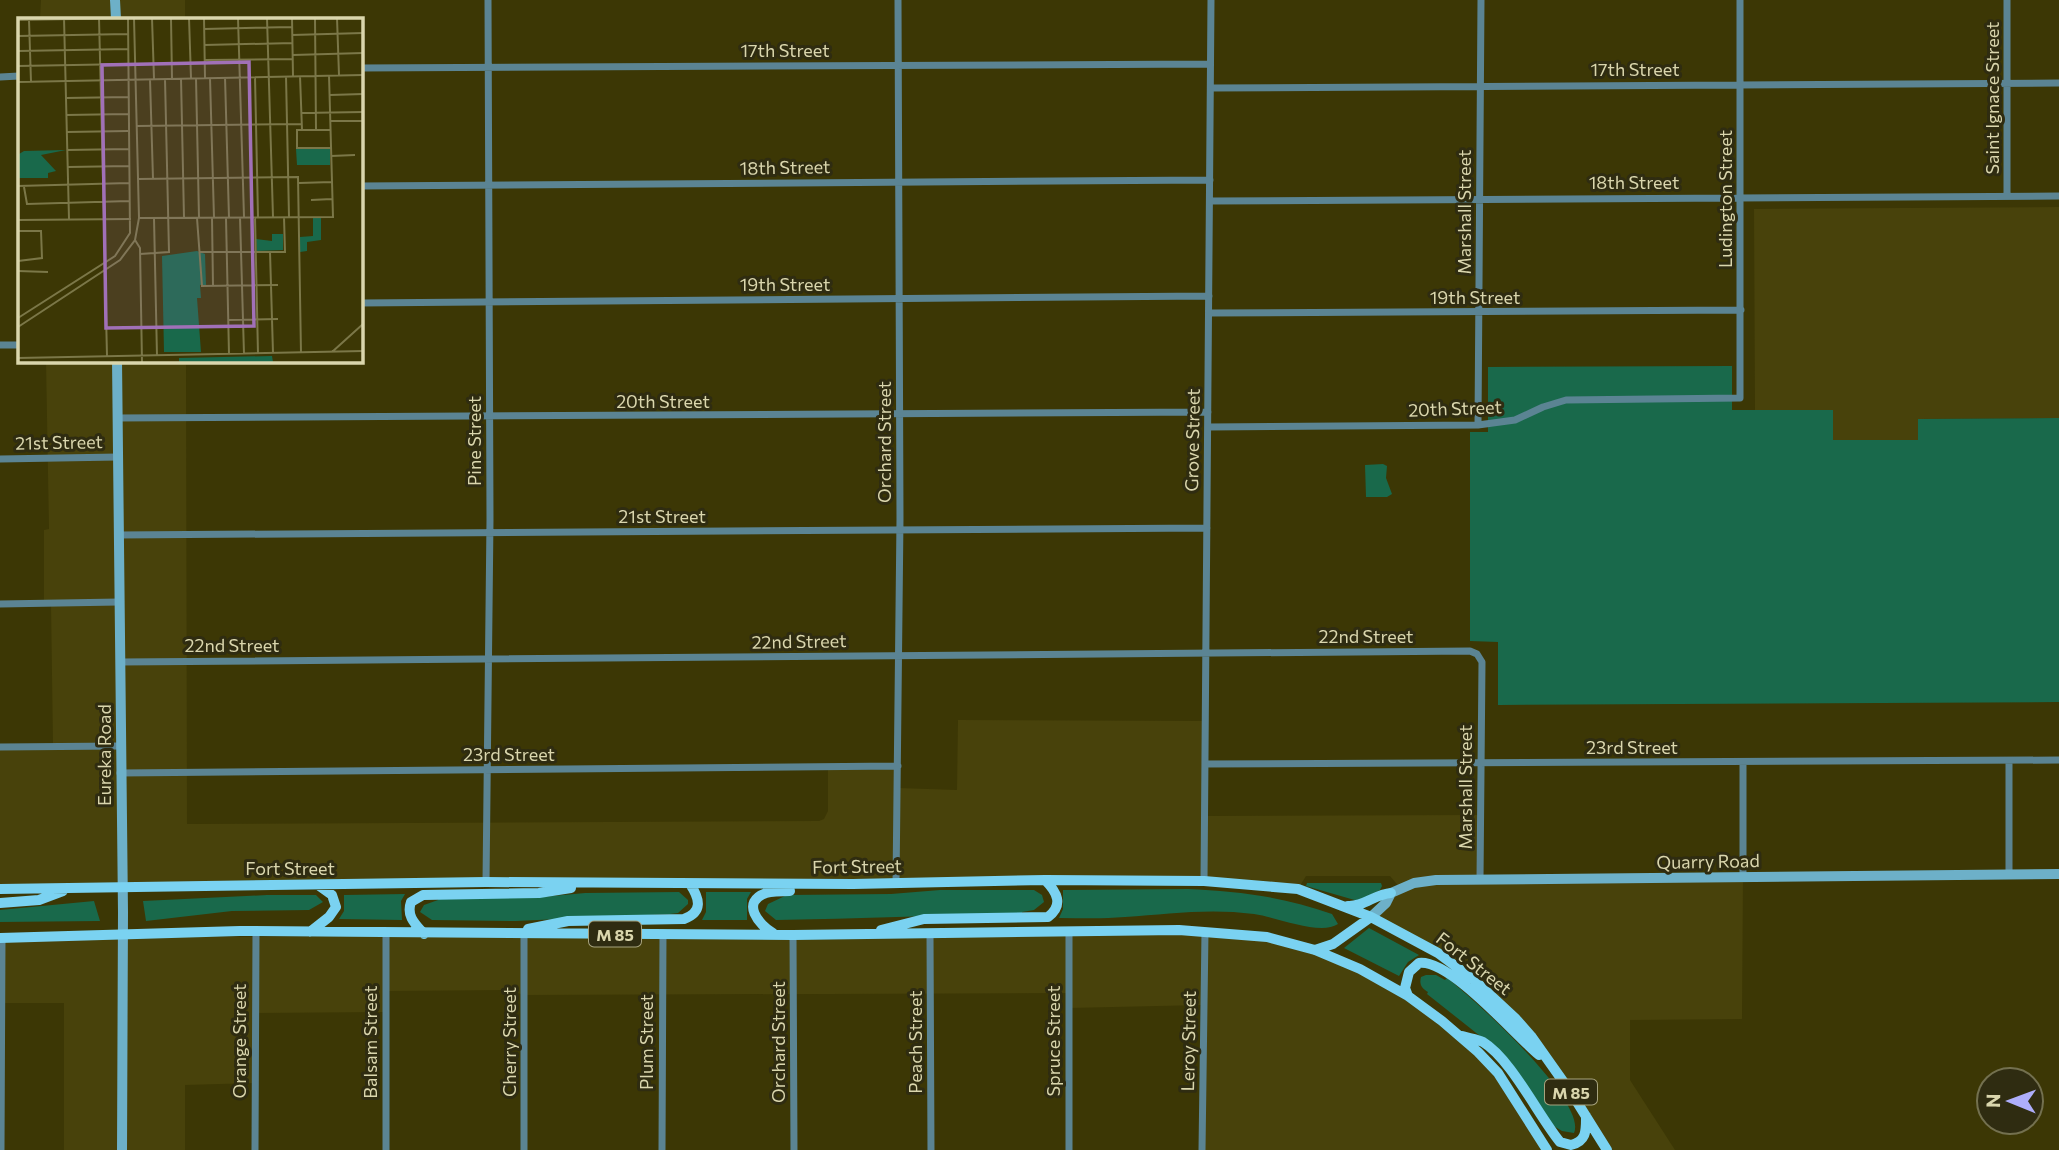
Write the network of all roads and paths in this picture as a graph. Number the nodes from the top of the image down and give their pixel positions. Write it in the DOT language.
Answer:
graph roads {
  1 [pos="116,0"];
  2 [pos="488,0"];
  3 [pos="898,0"];
  4 [pos="1211,0"];
  5 [pos="1481,0"];
  6 [pos="1740,0"];
  7 [pos="2007,0"];
  8 [pos="116,18"];
  9 [pos="1210,64"];
  10 [pos="897,65"];
  11 [pos="362,68"];
  12 [pos="487,68"];
  13 [pos="18,76"];
  14 [pos="0,77"];
  15 [pos="2008,83"];
  16 [pos="2059,83"];
  17 [pos="1741,85"];
  18 [pos="1480,86"];
  19 [pos="1211,88"];
  20 [pos="1210,180"];
  21 [pos="899,181"];
  22 [pos="362,186"];
  23 [pos="489,186"];
  24 [pos="2007,196"];
  25 [pos="2059,196"];
  26 [pos="1479,198"];
  27 [pos="1741,198"];
  28 [pos="1210,201"];
  29 [pos="1209,296"];
  30 [pos="900,299"];
  31 [pos="489,302"];
  32 [pos="362,303"];
  33 [pos="1741,310"];
  34 [pos="1479,312"];
  35 [pos="1209,313"];
  36 [pos="0,345"];
  37 [pos="18,345"];
  38 [pos="117,362"];
  39 [pos="1740,398"];
  40 [pos="1208,412"];
  41 [pos="900,414"];
  42 [pos="117,418"];
  43 [pos="490,418"];
  44 [pos="1478,425"];
  45 [pos="1208,427"];
  46 [pos="118,457"];
  47 [pos="0,459"];
  48 [pos="1207,528"];
  49 [pos="900,530"];
  50 [pos="489,533"];
  51 [pos="118,536"];
  52 [pos="120,602"];
  53 [pos="0,604"];
  54 [pos="1206,652"];
  55 [pos="1477,654"];
  56 [pos="899,656"];
  57 [pos="489,659"];
  58 [pos="120,662"];
  59 [pos="120,746"];
  60 [pos="0,747"];
  61 [pos="2059,760"];
  62 [pos="2009,761"];
  63 [pos="1743,762"];
  64 [pos="1205,764"];
  65 [pos="1481,764"];
  66 [pos="898,766"];
  67 [pos="488,770"];
  68 [pos="120,773"];
  69 [pos="2009,874"];
  70 [pos="2059,874"];
  71 [pos="1742,876"];
  72 [pos="1045,880"];
  73 [pos="1480,880"];
  74 [pos="938,881"];
  75 [pos="1204,881"];
  76 [pos="486,883"];
  77 [pos="583,883"];
  78 [pos="690,884"];
  79 [pos="897,884"];
  80 [pos="318,885"];
  81 [pos="69,888"];
  82 [pos="123,888"];
  83 [pos="0,889"];
  84 [pos="1391,893"];
  85 [pos="0,903"];
  86 [pos="1341,906"];
  87 [pos="1371,917"];
  88 [pos="256,932"];
  89 [pos="310,932"];
  90 [pos="1069,932"];
  91 [pos="1205,932"];
  92 [pos="386,933"];
  93 [pos="663,933"];
  94 [pos="424,934"];
  95 [pos="502,934"];
  96 [pos="524,934"];
  97 [pos="865,934"];
  98 [pos="930,934"];
  99 [pos="123,935"];
  100 [pos="776,935"];
  101 [pos="793,935"];
  102 [pos="1,937"];
  103 [pos="1315,950"];
  104 [pos="1408,996"];
  105 [pos="1459,1035"];
  106 [pos="1552,1065"];
  107 [pos="1586,1115"];
  108 [pos="1,1150"];
  109 [pos="122,1150"];
  110 [pos="255,1150"];
  111 [pos="386,1150"];
  112 [pos="524,1150"];
  113 [pos="662,1150"];
  114 [pos="793,1150"];
  115 [pos="931,1150"];
  116 [pos="1069,1150"];
  117 [pos="1202,1150"];
  118 [pos="1547,1150"];
  119 [pos="1607,1150"];
  1 -- 8 [label="main road"];
  2 -- 12 [label="street, Pine Street"];
  3 -- 10 [label="street, Orchard Street"];
  4 -- 9 [label="street, Grove Street"];
  5 -- 18 [label="street, Marshall Street"];
  6 -- 17 [label="street, Ludington Street"];
  7 -- 15 [label="street, Saint Ignace Street"];
  9 -- 10 [label="street, 17th Street"];
  9 -- 19 [label="street, Grove Street"];
  10 -- 12 [label="street, 17th Street"];
  10 -- 21 [label="street, Orchard Street"];
  11 -- 12 [label="street, 17th Street"];
  12 -- 23 [label="street, Pine Street"];
  13 -- 14 [label="street"];
  15 -- 16 [label="street, 17th Street"];
  15 -- 17 [label="street, 17th Street"];
  15 -- 24 [label="street, Saint Ignace Street"];
  17 -- 18 [label="street, 17th Street"];
  17 -- 27 [label="street, Ludington Street"];
  18 -- 19 [label="street, 17th Street"];
  18 -- 26 [label="street, Marshall Street"];
  19 -- 20 [label="street, Grove Street"];
  20 -- 21 [label="street, 18th Street"];
  20 -- 28 [label="street, Grove Street"];
  21 -- 23 [label="street, 18th Street"];
  21 -- 30 [label="street, Orchard Street"];
  22 -- 23 [label="street, 18th Street"];
  23 -- 31 [label="street, Pine Street"];
  24 -- 25 [label="street, 18th Street"];
  24 -- 27 [label="street, 18th Street"];
  26 -- 27 [label="street, 18th Street"];
  26 -- 28 [label="street, 18th Street"];
  26 -- 34 [label="street, Marshall Street"];
  27 -- 33 [label="street, Ludington Street"];
  28 -- 29 [label="street, Grove Street"];
  29 -- 30 [label="street, 19th Street"];
  29 -- 35 [label="street, Grove Street"];
  30 -- 31 [label="street, 19th Street"];
  30 -- 41 [label="street, Orchard Street"];
  31 -- 32 [label="street, 19th Street"];
  31 -- 43 [label="street, Pine Street"];
  33 -- 34 [label="street, 19th Street"];
  33 -- 39 [label="street, Ludington Street"];
  34 -- 35 [label="street, 19th Street"];
  34 -- 44 [label="street, Marshall Street"];
  35 -- 40 [label="street, Grove Street"];
  36 -- 37 [label="street"];
  38 -- 42 [label="main road, Eureka Road"];
  39 -- 44 [label="street, 20th Street"];
  40 -- 41 [label="street, 20th Street"];
  40 -- 45 [label="street, Grove Street"];
  41 -- 43 [label="street, 20th Street"];
  41 -- 49 [label="street, Orchard Street"];
  42 -- 43 [label="street, 20th Street"];
  42 -- 46 [label="main road, Eureka Road"];
  43 -- 50 [label="street, Pine Street"];
  44 -- 45 [label="street, 20th Street"];
  45 -- 48 [label="street, Grove Street"];
  46 -- 47 [label="street, 21st Street"];
  46 -- 51 [label="main road, Eureka Road"];
  48 -- 49 [label="street, 21st Street"];
  48 -- 54 [label="street, Grove Street"];
  49 -- 50 [label="street, 21st Street"];
  49 -- 56 [label="street, Orchard Street"];
  50 -- 51 [label="street, 21st Street"];
  50 -- 57 [label="street, Pine Street"];
  51 -- 52 [label="main road, Eureka Road"];
  52 -- 53 [label="street"];
  52 -- 58 [label="main road, Eureka Road"];
  54 -- 55 [label="street, 22nd Street"];
  54 -- 56 [label="street, 22nd Street"];
  54 -- 64 [label="street, Grove Street"];
  55 -- 65 [label="street, Marshall Street"];
  56 -- 57 [label="street, 22nd Street"];
  56 -- 66 [label="street, Orchard Street"];
  57 -- 58 [label="street, 22nd Street"];
  57 -- 67 [label="street, Pine Street"];
  58 -- 59 [label="main road, Eureka Road"];
  59 -- 60 [label="street"];
  59 -- 68 [label="main road, Eureka Road"];
  61 -- 62 [label="street, 23rd Street"];
  62 -- 63 [label="street, 23rd Street"];
  62 -- 69 [label="street"];
  63 -- 65 [label="street, 23rd Street"];
  63 -- 71 [label="street"];
  64 -- 65 [label="street, 23rd Street"];
  64 -- 75 [label="street, Grove Street"];
  65 -- 73 [label="street, Marshall Street"];
  66 -- 67 [label="street, 23rd Street"];
  66 -- 79 [label="street, Orchard Street"];
  67 -- 68 [label="street, 23rd Street"];
  67 -- 76 [label="street, Pine Street"];
  68 -- 82 [label="main road, Eureka Road"];
  69 -- 70 [label="main road, Quarry Road"];
  69 -- 71 [label="main road, Quarry Road"];
  71 -- 73 [label="main road, Quarry Road"];
  72 -- 74 [label="main road, Fort Street / M 85"];
  72 -- 75 [label="main road, Fort Street / M 85"];
  72 -- 97 [label="main road"];
  73 -- 84 [label="main road, Quarry Road"];
  74 -- 79 [label="main road, Fort Street / M 85"];
  74 -- 100 [label="main road"];
  75 -- 86 [label="main road, Fort Street / M 85"];
  76 -- 77 [label="main road, Fort Street / M 85"];
  76 -- 80 [label="main road, Fort Street / M 85"];
  77 -- 78 [label="main road, Fort Street / M 85"];
  77 -- 94 [label="main road"];
  78 -- 79 [label="main road, Fort Street / M 85"];
  78 -- 95 [label="main road"];
  80 -- 82 [label="main road, Fort Street / M 85"];
  80 -- 89 [label="main road"];
  81 -- 82 [label="main road, Fort Street / M 85"];
  81 -- 83 [label="main road, Fort Street / M 85"];
  81 -- 85 [label="main road"];
  82 -- 99 [label="main road, Eureka Road"];
  84 -- 86 [label="main road"];
  84 -- 87 [label="main road"];
  86 -- 87 [label="main road, Fort Street / M 85"];
  87 -- 103 [label="main road"];
  87 -- 106 [label="main road, Fort Street / M 85"];
  88 -- 89 [label="main road, M 85"];
  88 -- 99 [label="main road, M 85"];
  88 -- 110 [label="street, Orange Street"];
  89 -- 92 [label="main road, M 85"];
  90 -- 91 [label="main road, M 85"];
  90 -- 98 [label="main road, M 85"];
  90 -- 116 [label="street, Spruce Street"];
  91 -- 103 [label="main road, M 85"];
  91 -- 117 [label="street, Leroy Street"];
  92 -- 94 [label="main road, M 85"];
  92 -- 111 [label="street, Balsam Street"];
  93 -- 96 [label="main road, M 85"];
  93 -- 100 [label="main road, M 85"];
  93 -- 113 [label="street, Plum Street"];
  94 -- 95 [label="main road, M 85"];
  95 -- 96 [label="main road, M 85"];
  96 -- 112 [label="street, Cherry Street"];
  97 -- 98 [label="main road, M 85"];
  97 -- 101 [label="main road, M 85"];
  98 -- 115 [label="street, Peach Street"];
  99 -- 102 [label="main road, M 85"];
  99 -- 109 [label="main road, Eureka Road"];
  100 -- 101 [label="main road, M 85"];
  101 -- 114 [label="street, Orchard Street"];
  102 -- 108 [label="street"];
  103 -- 104 [label="main road, M 85"];
  104 -- 105 [label="main road, M 85"];
  104 -- 106 [label="main road"];
  105 -- 107 [label="main road"];
  105 -- 118 [label="main road, M 85"];
  106 -- 107 [label="main road, Fort Street / M 85"];
  107 -- 119 [label="main road, Fort Street / M 85"];
}
